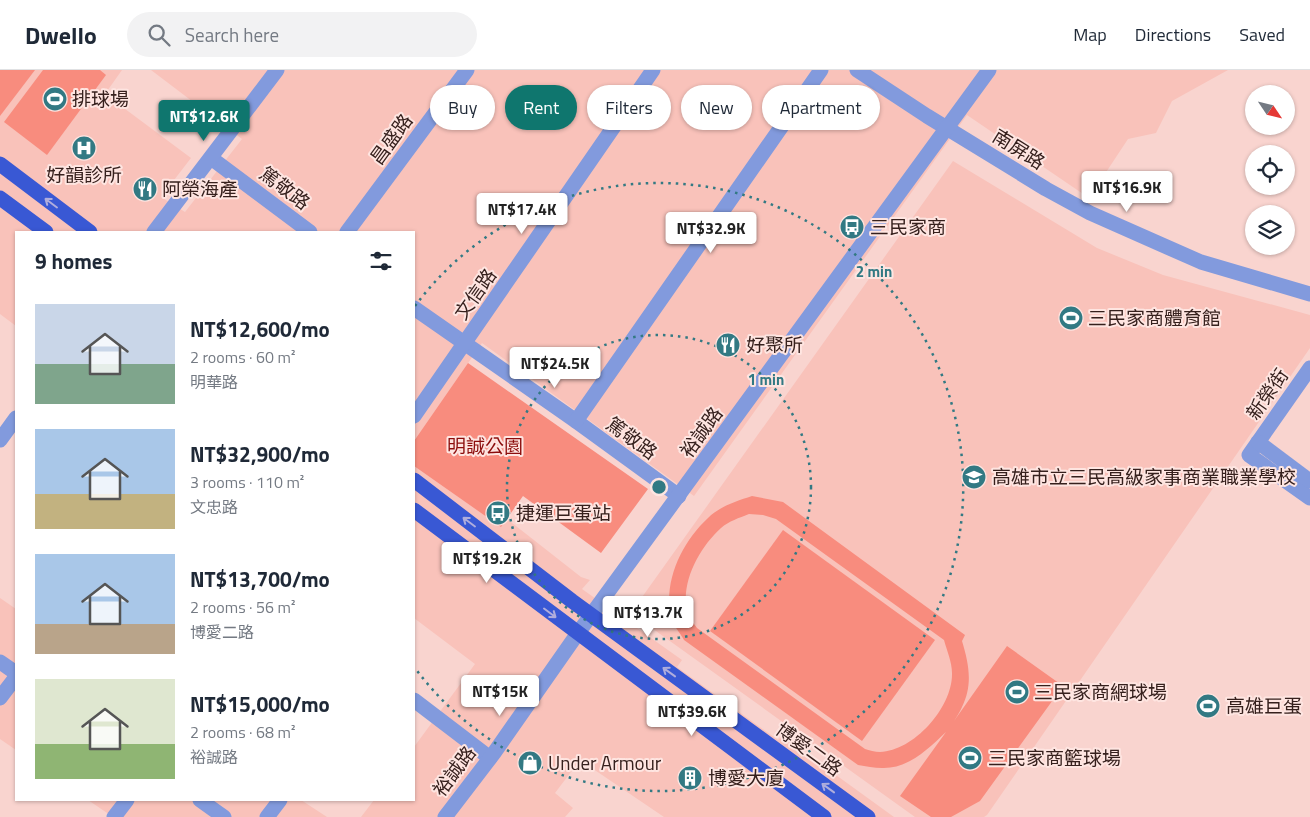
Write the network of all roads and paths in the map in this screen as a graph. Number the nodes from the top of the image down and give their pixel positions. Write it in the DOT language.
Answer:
graph roads {
  1 [pos="277,70"];
  2 [pos="467,70"];
  3 [pos="653,70"];
  4 [pos="822,70"];
  5 [pos="857,70"];
  6 [pos="989,70"];
  7 [pos="999,70"];
  8 [pos="979,83"];
  9 [pos="947,127"];
  10 [pos="212,158"];
  11 [pos="0,164"];
  12 [pos="0,198"];
  13 [pos="45,231"];
  14 [pos="89,231"];
  15 [pos="155,231"];
  16 [pos="309,231"];
  17 [pos="348,231"];
  18 [pos="1310,294"];
  19 [pos="415,309"];
  20 [pos="465,344"];
  21 [pos="1310,368"];
  22 [pos="415,415"];
  23 [pos="15,419"];
  24 [pos="576,422"];
  25 [pos="0,440"];
  26 [pos="1253,448"];
  27 [pos="415,481"];
  28 [pos="1310,481"];
  29 [pos="679,496"];
  30 [pos="1310,498"];
  31 [pos="415,511"];
  32 [pos="592,616"];
  33 [pos="578,633"];
  34 [pos="0,662"];
  35 [pos="15,674"];
  36 [pos="15,676"];
  37 [pos="0,698"];
  38 [pos="415,701"];
  39 [pos="490,758"];
  40 [pos="126,801"];
  41 [pos="201,801"];
  42 [pos="279,801"];
  43 [pos="114,817"];
  44 [pos="224,817"];
  45 [pos="267,817"];
  46 [pos="445,817"];
  47 [pos="824,817"];
  48 [pos="868,817"];
  1 -- 10 [label="street"];
  2 -- 17 [label="street, 昌盛路"];
  3 -- 20 [label="street, 文信路"];
  4 -- 24 [label="street"];
  5 -- 9 [label="street, 南屏路"];
  6 -- 8 [label="street, 裕誠路"];
  7 -- 8 [label="street"];
  8 -- 9 [label="street, 裕誠路"];
  9 -- 18 [label="street, 南屏路"];
  9 -- 29 [label="street, 裕誠路"];
  10 -- 15 [label="street"];
  10 -- 16 [label="street, 篤敬路"];
  14 -- 11 [label="main road, one-way"];
  12 -- 13 [label="main road"];
  19 -- 20 [label="street, 篤敬路"];
  20 -- 22 [label="street, 文信路"];
  20 -- 24 [label="street, 篤敬路"];
  21 -- 26 [label="street, 新榮街"];
  23 -- 25 [label="street"];
  24 -- 29 [label="street, 篤敬路"];
  26 -- 28 [label="street, 新榮街"];
  26 -- 30 [label="street"];
  32 -- 27 [label="main road, 博愛二路, one-way"];
  29 -- 32 [label="street, 裕誠路"];
  31 -- 33 [label="main road, one-way"];
  32 -- 33 [label="street, 裕誠路"];
  48 -- 32 [label="main road, 博愛二路, one-way"];
  33 -- 39 [label="street, 裕誠路"];
  33 -- 47 [label="main road"];
  34 -- 35 [label="street"];
  36 -- 37 [label="street"];
  38 -- 39 [label="street"];
  39 -- 46 [label="street, 裕誠路"];
  40 -- 43 [label="street"];
  41 -- 44 [label="street"];
  42 -- 45 [label="street"];
}
